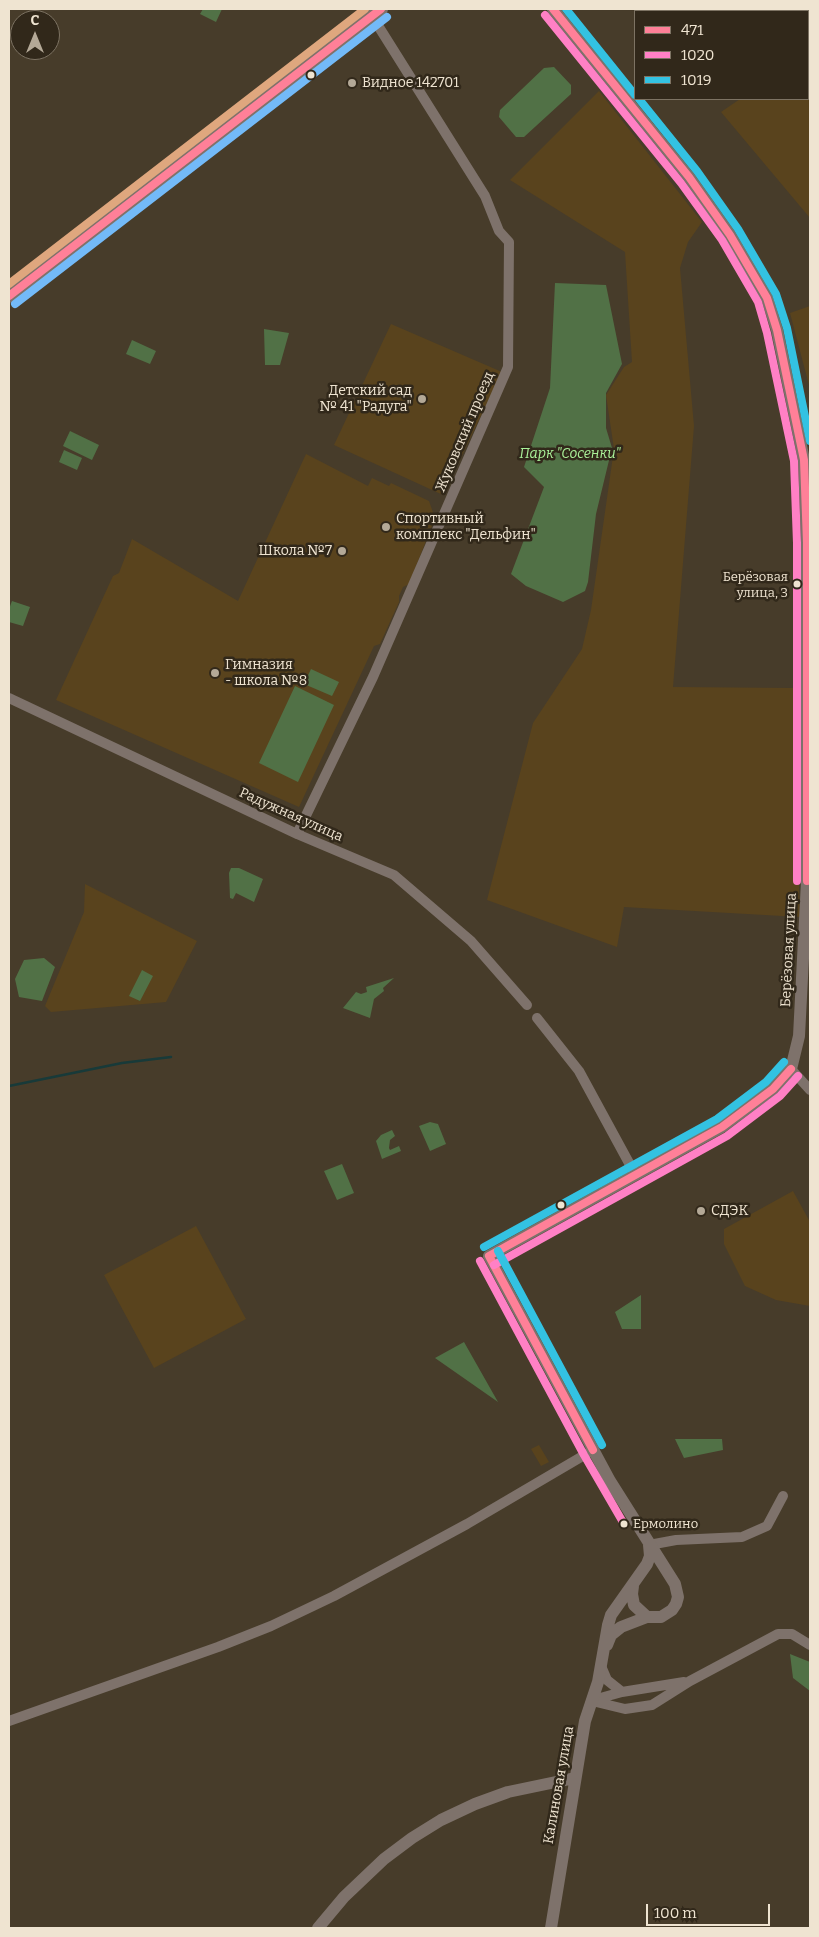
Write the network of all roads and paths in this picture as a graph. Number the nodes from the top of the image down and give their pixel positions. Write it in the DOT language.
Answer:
graph roads {
  1 [pos="553,9"];
  2 [pos="377,12"];
  3 [pos="9,296"];
  4 [pos="9,698"];
  5 [pos="298,834"];
  6 [pos="808,881"];
  7 [pos="527,1005"];
  8 [pos="537,1018"];
  9 [pos="791,1069"];
  10 [pos="810,1090"];
  11 [pos="635,1174"];
  12 [pos="593,1450"];
  13 [pos="783,1496"];
  14 [pos="648,1544"];
  15 [pos="671,1578"];
  16 [pos="635,1583"];
  17 [pos="647,1617"];
  18 [pos="810,1644"];
  19 [pos="604,1649"];
  20 [pos="601,1666"];
  21 [pos="690,1681"];
  22 [pos="622,1692"];
  23 [pos="592,1701"];
  24 [pos="9,1721"];
  25 [pos="576,1778"];
  26 [pos="318,1928"];
  27 [pos="551,1928"];
  1 -- 6 [label="street, Берёзовая улица"];
  2 -- 3 [label="main road"];
  2 -- 5 [label="street, Жуковский проезд"];
  4 -- 5 [label="street, Радужная улица"];
  5 -- 7 [label="street, Радужная улица"];
  6 -- 9 [label="street, Берёзовая улица"];
  8 -- 11 [label="street"];
  9 -- 10 [label="street"];
  9 -- 11 [label="street, Берёзовая улица"];
  11 -- 12 [label="street, Берёзовая улица"];
  12 -- 14 [label="street"];
  12 -- 24 [label="street"];
  13 -- 14 [label="street"];
  14 -- 15 [label="street"];
  14 -- 16 [label="street, Калиновая улица"];
  15 -- 16 [label="street"];
  15 -- 17 [label="street"];
  16 -- 17 [label="street"];
  16 -- 19 [label="street, Калиновая улица"];
  17 -- 19 [label="street"];
  18 -- 21 [label="street"];
  19 -- 20 [label="street, Калиновая улица"];
  20 -- 22 [label="street"];
  20 -- 23 [label="street, Калиновая улица"];
  21 -- 22 [label="street"];
  21 -- 23 [label="street"];
  22 -- 23 [label="street"];
  23 -- 25 [label="street, Калиновая улица"];
  25 -- 26 [label="street"];
  25 -- 27 [label="street, Калиновая улица"];
}
